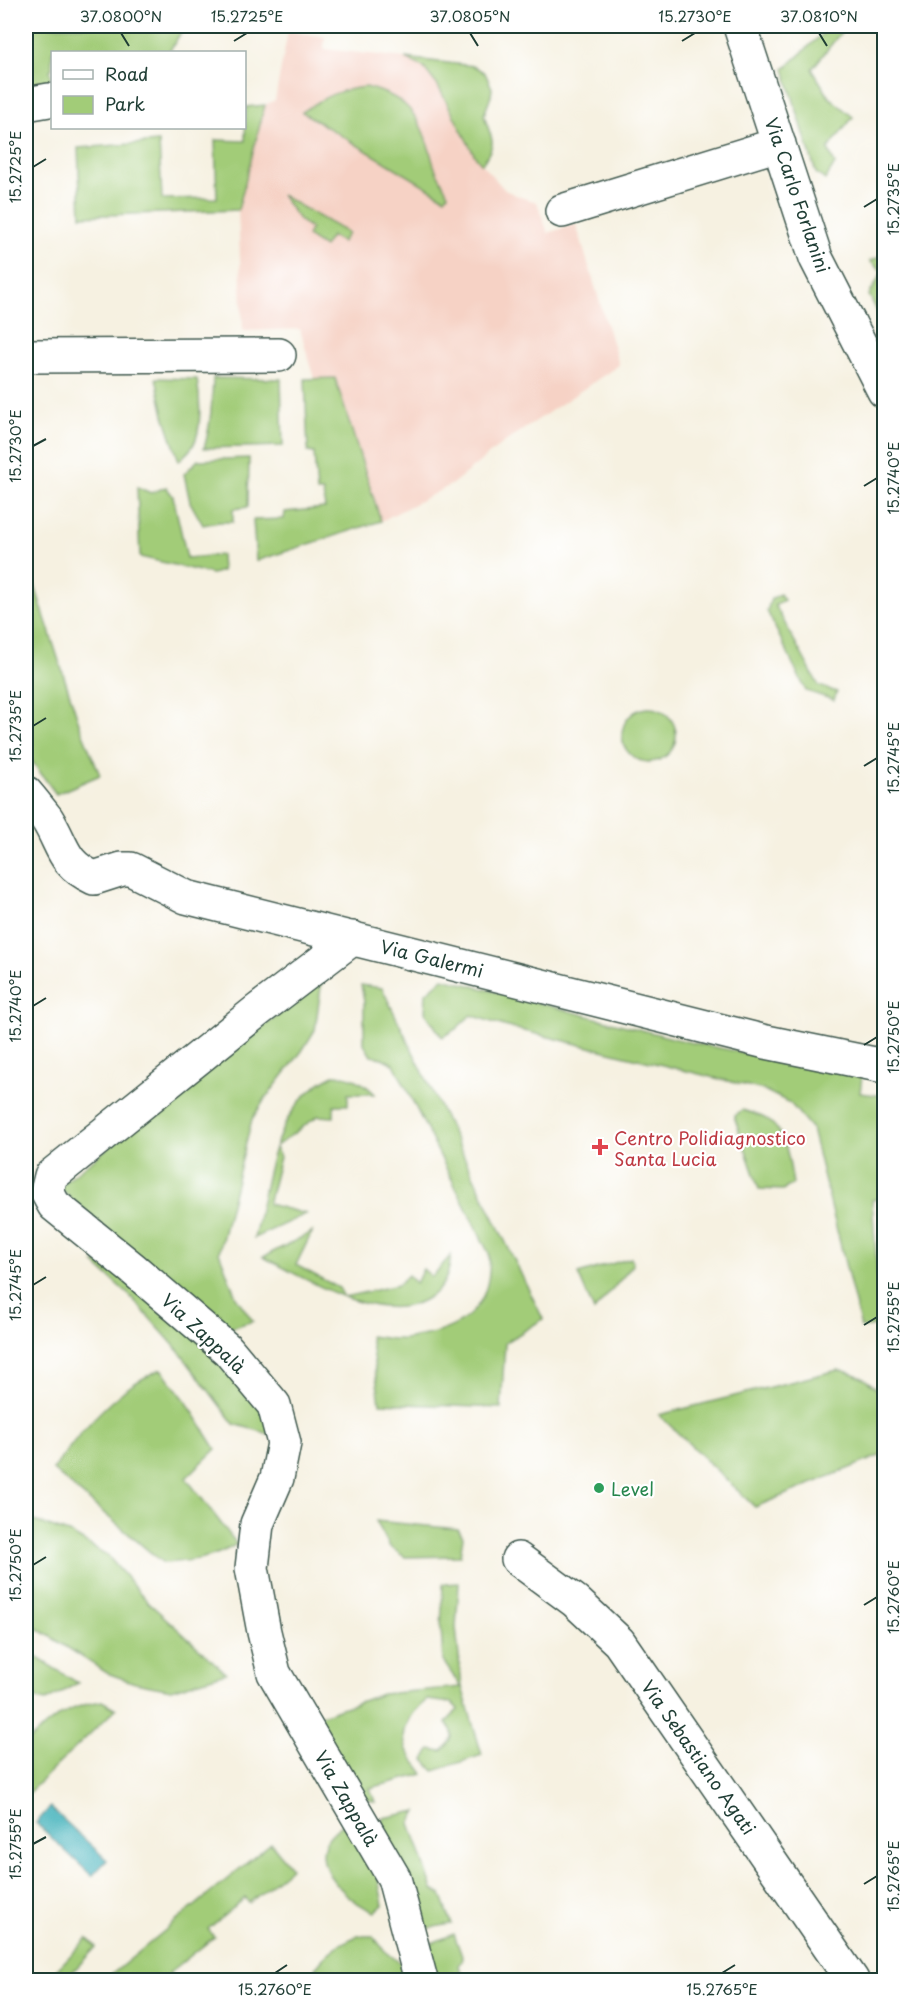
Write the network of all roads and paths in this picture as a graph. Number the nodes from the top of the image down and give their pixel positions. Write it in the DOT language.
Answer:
graph roads {
  1 [pos="740,26"];
  2 [pos="779,144"];
  3 [pos="562,211"];
  4 [pos="279,355"];
  5 [pos="26,356"];
  6 [pos="885,391"];
  7 [pos="26,793"];
  8 [pos="353,938"];
  9 [pos="885,1066"];
  10 [pos="518,1559"];
  11 [pos="421,1980"];
  12 [pos="852,1980"];
  1 -- 2 [label="street, Via Carlo Forlanini"];
  2 -- 3 [label="street"];
  2 -- 6 [label="street, Via Carlo Forlanini"];
  4 -- 5 [label="street"];
  7 -- 8 [label="street, Via Galermi"];
  8 -- 9 [label="street, Via Galermi"];
  8 -- 11 [label="street, Via Zappalà"];
  10 -- 12 [label="street, Via Sebastiano Agati"];
}
